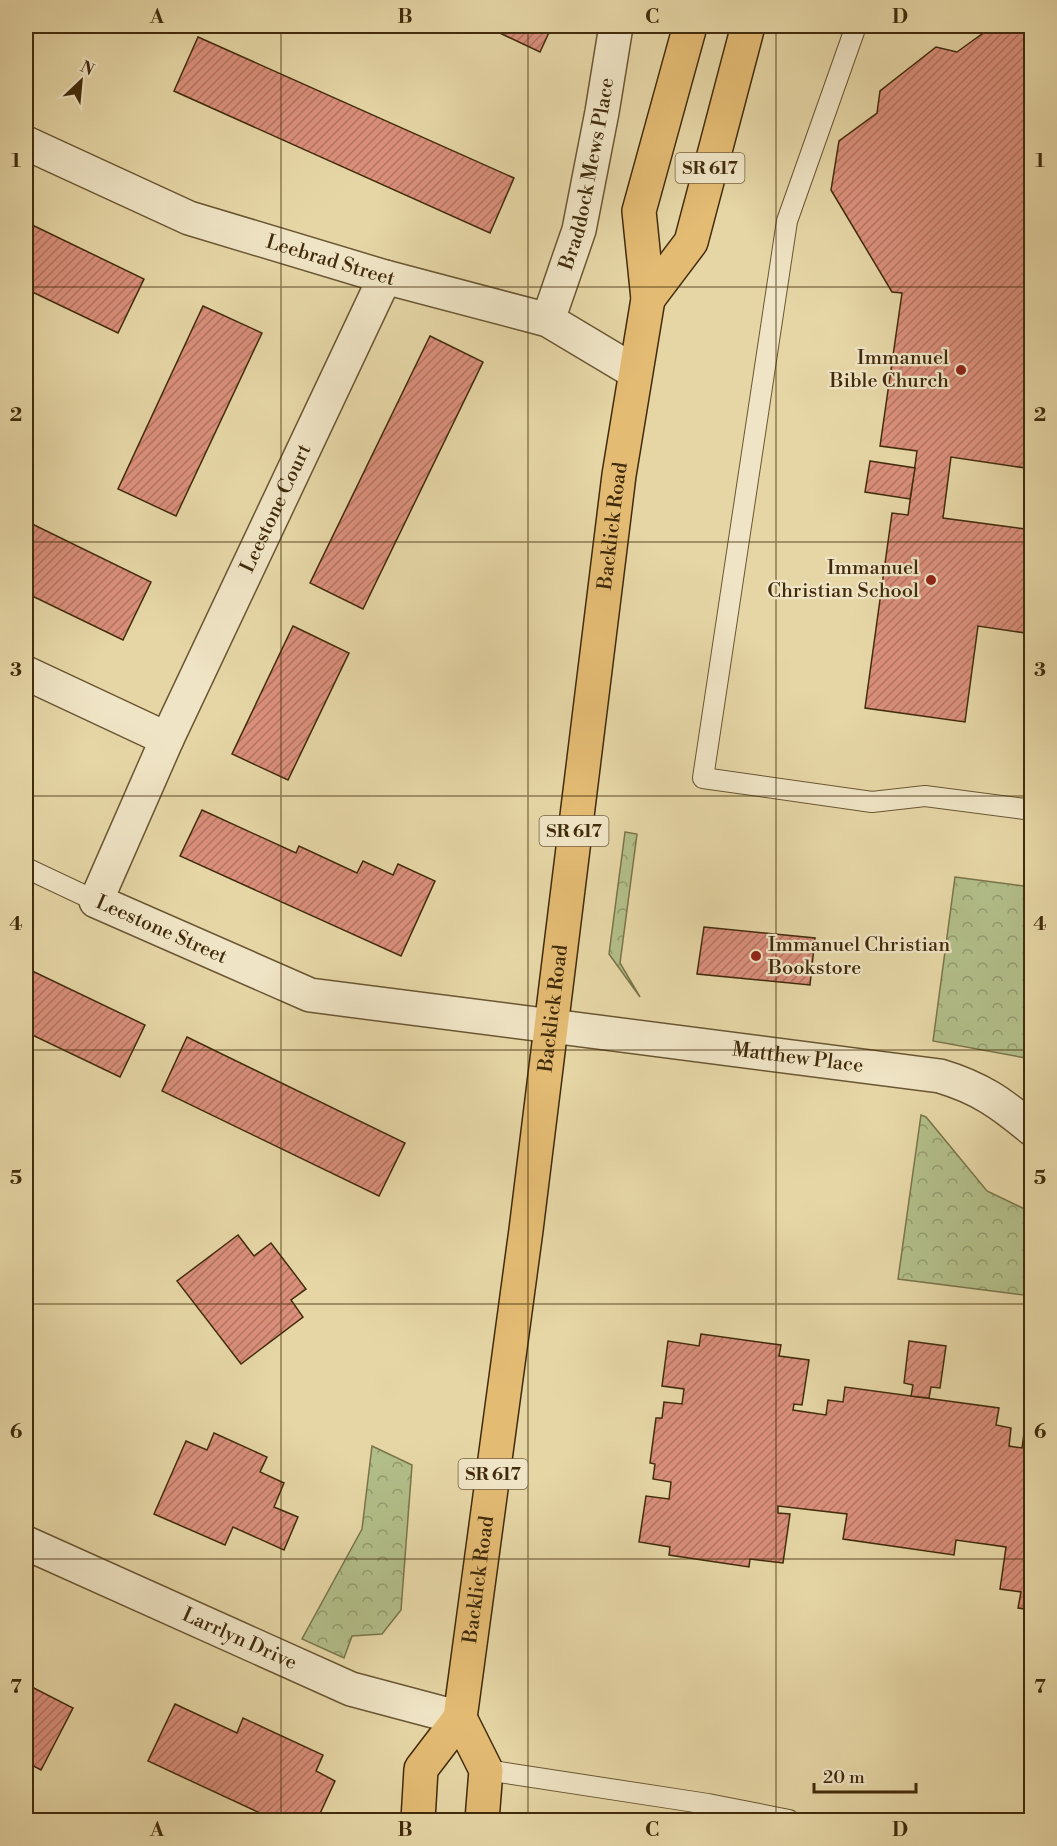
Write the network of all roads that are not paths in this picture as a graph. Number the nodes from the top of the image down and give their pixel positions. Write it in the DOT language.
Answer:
graph roads {
  1 [pos="616,26"];
  2 [pos="690,26"];
  3 [pos="748,26"];
  4 [pos="856,26"];
  5 [pos="26,143"];
  6 [pos="385,278"];
  7 [pos="648,299"];
  8 [pos="548,320"];
  9 [pos="635,372"];
  10 [pos="26,673"];
  11 [pos="167,739"];
  12 [pos="1032,810"];
  13 [pos="26,868"];
  14 [pos="96,901"];
  15 [pos="549,1027"];
  16 [pos="1032,1129"];
  17 [pos="26,1543"];
  18 [pos="460,1718"];
  19 [pos="486,1770"];
  20 [pos="707,1812"];
  21 [pos="418,1821"];
  22 [pos="482,1821"];
  23 [pos="789,1821"];
  1 -- 8 [label="street, Braddock Mews Place"];
  2 -- 7 [label="main road, Backlick Road / SR 617"];
  3 -- 7 [label="main road, Backlick Road / SR 617"];
  4 -- 12 [label="lane"];
  5 -- 6 [label="street, Leebrad Street"];
  6 -- 8 [label="street, Leebrad Street"];
  6 -- 11 [label="street, Leestone Court"];
  7 -- 9 [label="main road, Backlick Road / SR 617"];
  8 -- 9 [label="street, Leebrad Street"];
  9 -- 15 [label="main road, Backlick Road / SR 617"];
  10 -- 11 [label="street"];
  11 -- 14 [label="street, Leestone Street"];
  13 -- 14 [label="lane"];
  14 -- 15 [label="street, Leestone Street"];
  15 -- 16 [label="street, Matthew Place"];
  15 -- 18 [label="main road, Backlick Road / SR 617"];
  17 -- 18 [label="street, Larrlyn Drive"];
  18 -- 19 [label="main road"];
  18 -- 21 [label="main road, Backlick Road / SR 617"];
  19 -- 20 [label="lane"];
  19 -- 22 [label="main road"];
  20 -- 23 [label="lane"];
}
